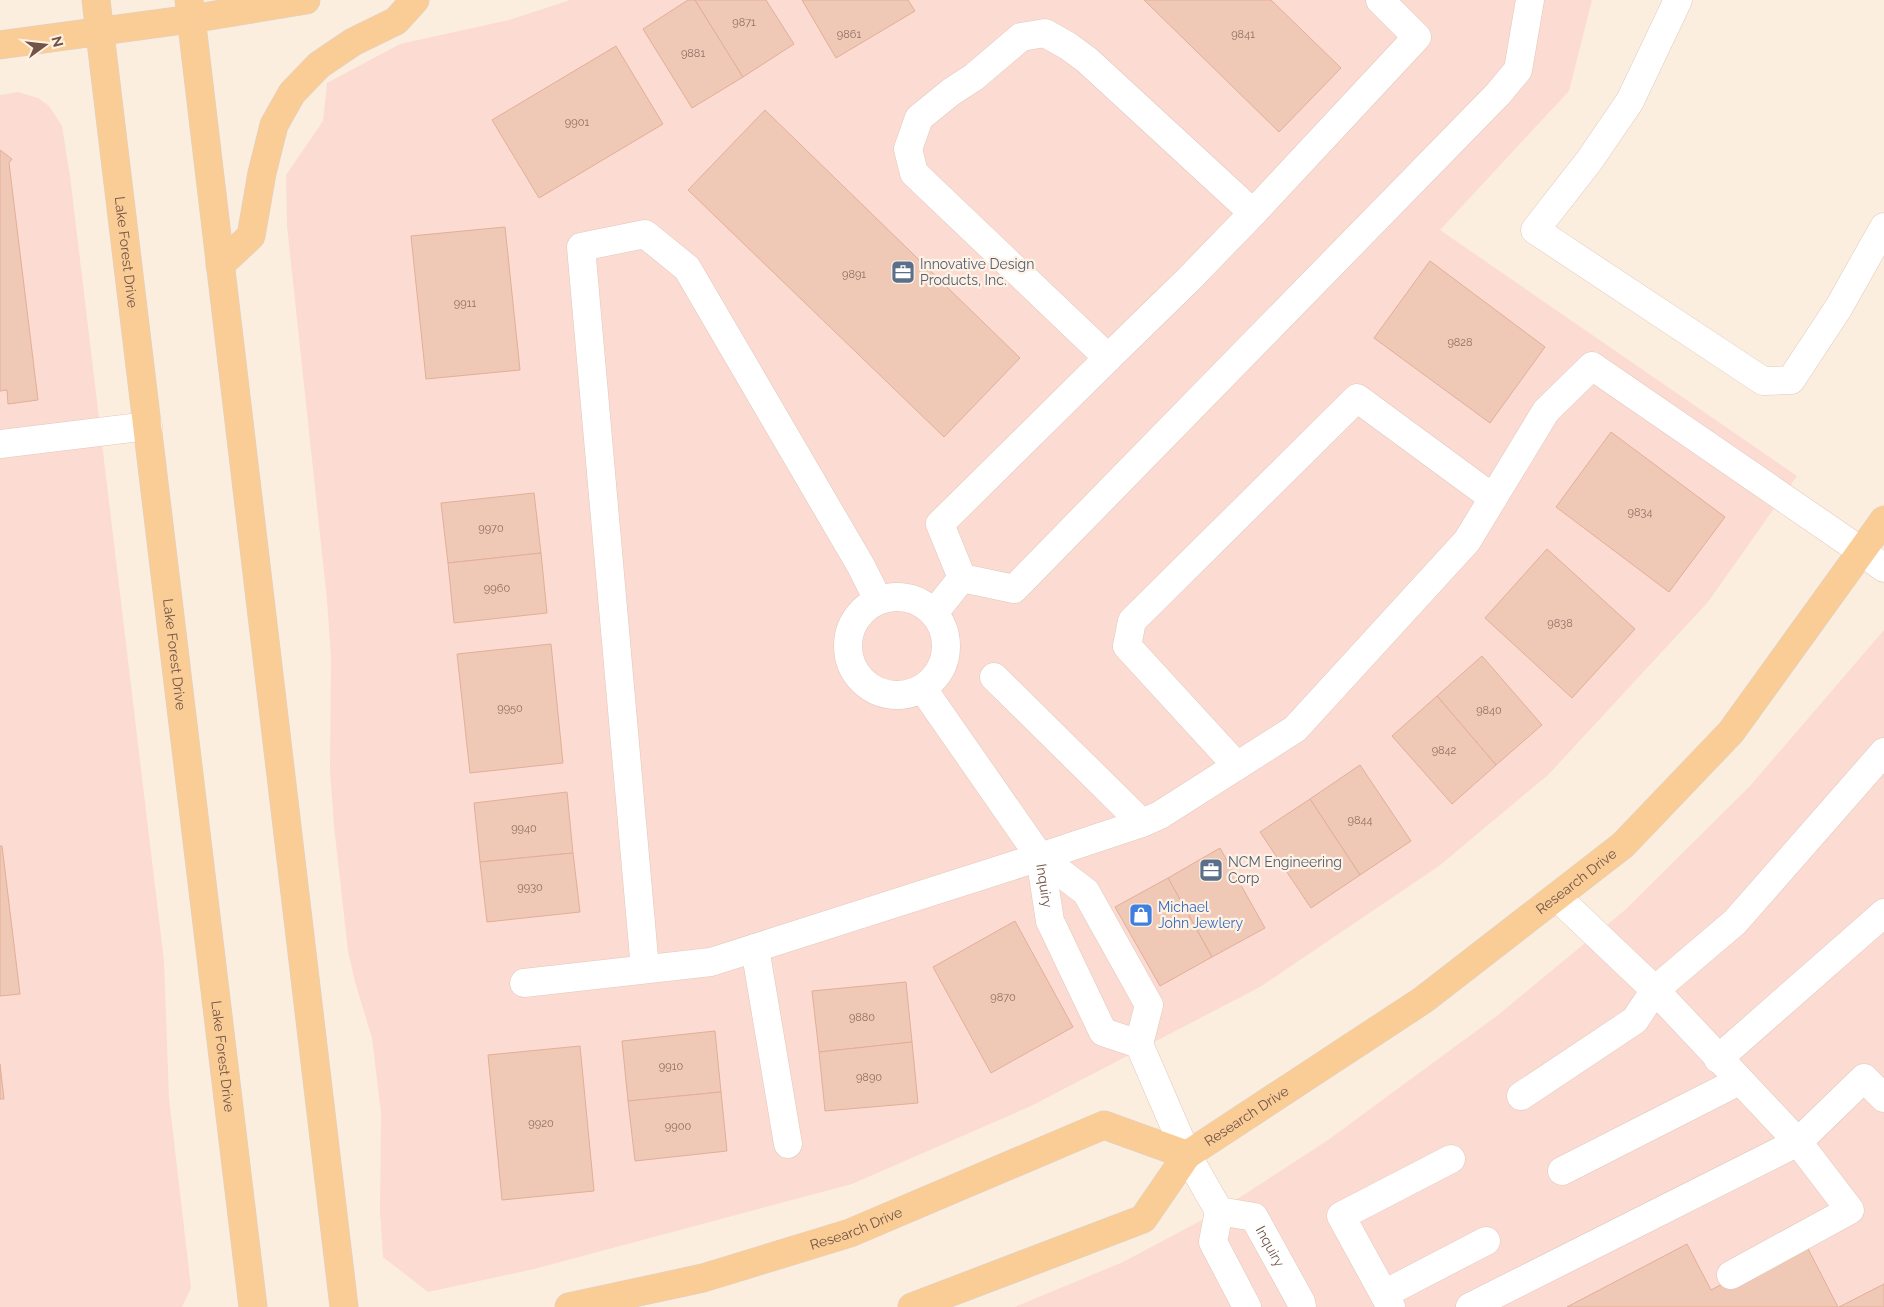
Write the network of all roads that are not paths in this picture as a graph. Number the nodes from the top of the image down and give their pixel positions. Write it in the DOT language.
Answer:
graph roads {
  1 [pos="96,0"];
  2 [pos="306,0"];
  3 [pos="414,0"];
  4 [pos="1380,0"];
  5 [pos="1530,0"];
  6 [pos="1678,0"];
  7 [pos="190,10"];
  8 [pos="100,32"];
  9 [pos="0,45"];
  10 [pos="1253,213"];
  11 [pos="1884,227"];
  12 [pos="220,264"];
  13 [pos="1108,358"];
  14 [pos="148,426"];
  15 [pos="0,444"];
  16 [pos="1493,498"];
  17 [pos="1884,520"];
  18 [pos="1862,551"];
  19 [pos="1884,568"];
  20 [pos="962,578"];
  21 [pos="878,600"];
  22 [pos="934,613"];
  23 [pos="994,677"];
  24 [pos="923,688"];
  25 [pos="1884,752"];
  26 [pos="1237,766"];
  27 [pos="1142,823"];
  28 [pos="1040,857"];
  29 [pos="1557,897"];
  30 [pos="1884,913"];
  31 [pos="754,948"];
  32 [pos="645,969"];
  33 [pos="524,983"];
  34 [pos="1656,990"];
  35 [pos="1139,1044"];
  36 [pos="1718,1059"];
  37 [pos="1739,1081"];
  38 [pos="1520,1096"];
  39 [pos="1884,1098"];
  40 [pos="1798,1142"];
  41 [pos="788,1144"];
  42 [pos="1187,1155"];
  43 [pos="1451,1159"];
  44 [pos="1562,1171"];
  45 [pos="1219,1211"];
  46 [pos="1486,1241"];
  47 [pos="1731,1275"];
  48 [pos="1388,1301"];
  49 [pos="253,1307"];
  50 [pos="344,1307"];
  51 [pos="569,1307"];
  52 [pos="912,1307"];
  53 [pos="1247,1307"];
  54 [pos="1302,1307"];
  55 [pos="1470,1307"];
  1 -- 8 [label="main road, Lake Forest Drive"];
  2 -- 7 [label="main road"];
  3 -- 12 [label="main road"];
  4 -- 10 [label="lane"];
  5 -- 20 [label="lane"];
  6 -- 11 [label="lane"];
  7 -- 8 [label="main road"];
  7 -- 12 [label="main road"];
  8 -- 9 [label="main road"];
  8 -- 14 [label="main road, Lake Forest Drive"];
  10 -- 13 [label="lane"];
  10 -- 13 [label="lane"];
  12 -- 50 [label="main road"];
  13 -- 20 [label="lane"];
  14 -- 15 [label="lane"];
  14 -- 49 [label="main road, Lake Forest Drive"];
  16 -- 18 [label="lane"];
  16 -- 26 [label="lane"];
  16 -- 26 [label="lane"];
  17 -- 18 [label="main road, Research Drive"];
  18 -- 19 [label="lane"];
  18 -- 29 [label="main road, Research Drive"];
  20 -- 22 [label="lane"];
  21 -- 22 [label="lane"];
  21 -- 24 [label="lane"];
  21 -- 32 [label="lane"];
  22 -- 24 [label="lane"];
  23 -- 27 [label="lane"];
  24 -- 28 [label="lane"];
  25 -- 34 [label="lane"];
  26 -- 27 [label="lane"];
  27 -- 28 [label="lane"];
  28 -- 31 [label="lane"];
  28 -- 35 [label="lane, Inquiry"];
  28 -- 35 [label="lane, Inquiry"];
  29 -- 34 [label="lane"];
  29 -- 42 [label="main road, Research Drive"];
  30 -- 36 [label="lane"];
  31 -- 32 [label="lane"];
  31 -- 41 [label="lane"];
  32 -- 33 [label="lane"];
  34 -- 36 [label="lane"];
  34 -- 38 [label="lane"];
  35 -- 42 [label="lane"];
  36 -- 37 [label="lane"];
  37 -- 40 [label="lane"];
  37 -- 44 [label="lane"];
  39 -- 40 [label="lane"];
  40 -- 47 [label="lane"];
  40 -- 55 [label="lane"];
  42 -- 45 [label="lane"];
  42 -- 51 [label="main road, Research Drive"];
  42 -- 52 [label="main road, Research Drive"];
  43 -- 48 [label="lane"];
  45 -- 53 [label="lane"];
  45 -- 54 [label="lane, Inquiry"];
  46 -- 48 [label="lane"];
}
